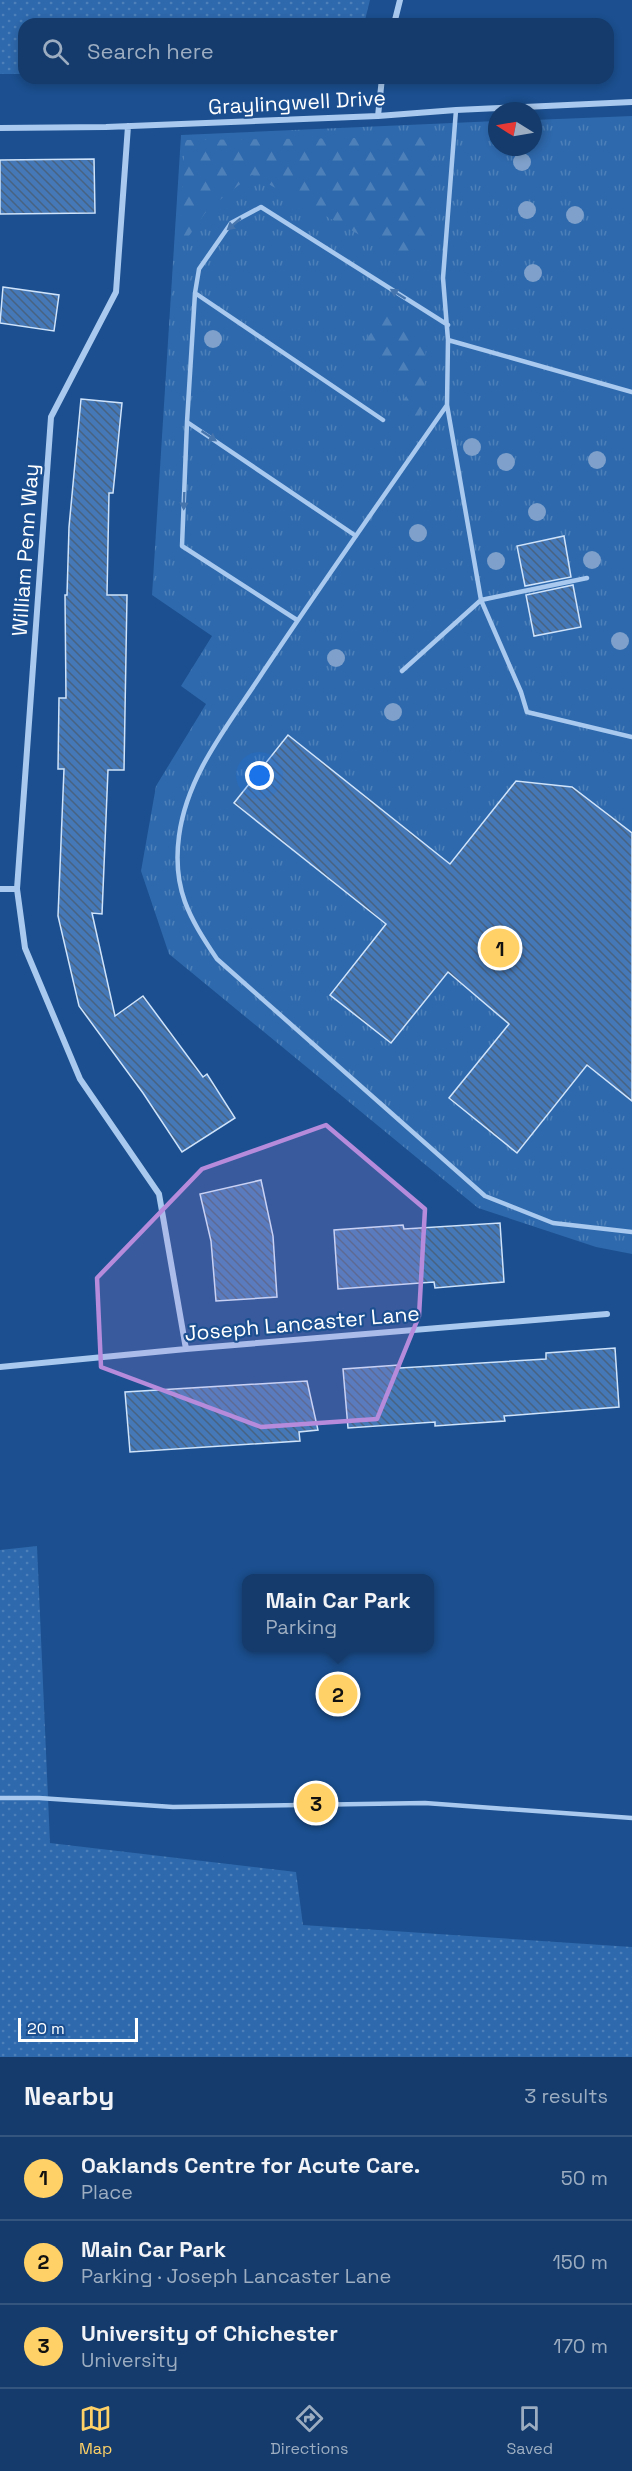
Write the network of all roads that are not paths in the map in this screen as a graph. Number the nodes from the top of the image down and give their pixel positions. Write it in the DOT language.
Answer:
graph roads {
  1 [pos="400,0"];
  2 [pos="396,18"];
  3 [pos="381,84"];
  4 [pos="632,102"];
  5 [pos="456,110"];
  6 [pos="378,116"];
  7 [pos="128,126"];
  8 [pos="0,128"];
  9 [pos="195,293"];
  10 [pos="448,325"];
  11 [pos="448,340"];
  12 [pos="632,392"];
  13 [pos="447,405"];
  14 [pos="383,420"];
  15 [pos="187,422"];
  16 [pos="356,536"];
  17 [pos="587,578"];
  18 [pos="482,600"];
  19 [pos="297,620"];
  20 [pos="402,671"];
  21 [pos="632,737"];
  22 [pos="0,889"];
  23 [pos="18,889"];
  24 [pos="632,1232"];
  25 [pos="607,1314"];
  26 [pos="186,1349"];
  27 [pos="0,1367"];
  28 [pos="0,1798"];
  29 [pos="632,1818"];
  1 -- 2 [label="street"];
  3 -- 6 [label="street"];
  4 -- 5 [label="street, Graylingwell Drive"];
  5 -- 6 [label="street, Graylingwell Drive"];
  5 -- 10 [label="lane"];
  6 -- 7 [label="street, Graylingwell Drive"];
  7 -- 8 [label="street, Graylingwell Drive"];
  7 -- 23 [label="street, William Penn Way"];
  10 -- 9 [label="lane, one-way"];
  9 -- 14 [label="lane"];
  9 -- 15 [label="lane"];
  10 -- 11 [label="lane"];
  11 -- 12 [label="lane"];
  11 -- 13 [label="lane"];
  13 -- 16 [label="lane"];
  13 -- 18 [label="lane"];
  15 -- 16 [label="lane, one-way"];
  15 -- 19 [label="lane, one-way"];
  16 -- 19 [label="lane"];
  17 -- 18 [label="lane"];
  18 -- 20 [label="lane"];
  18 -- 21 [label="lane"];
  19 -- 24 [label="lane"];
  22 -- 23 [label="street"];
  23 -- 26 [label="street, William Penn Way"];
  25 -- 26 [label="street, Joseph Lancaster Lane"];
  26 -- 27 [label="street, Joseph Lancaster Lane"];
  28 -- 29 [label="lane"];
}
